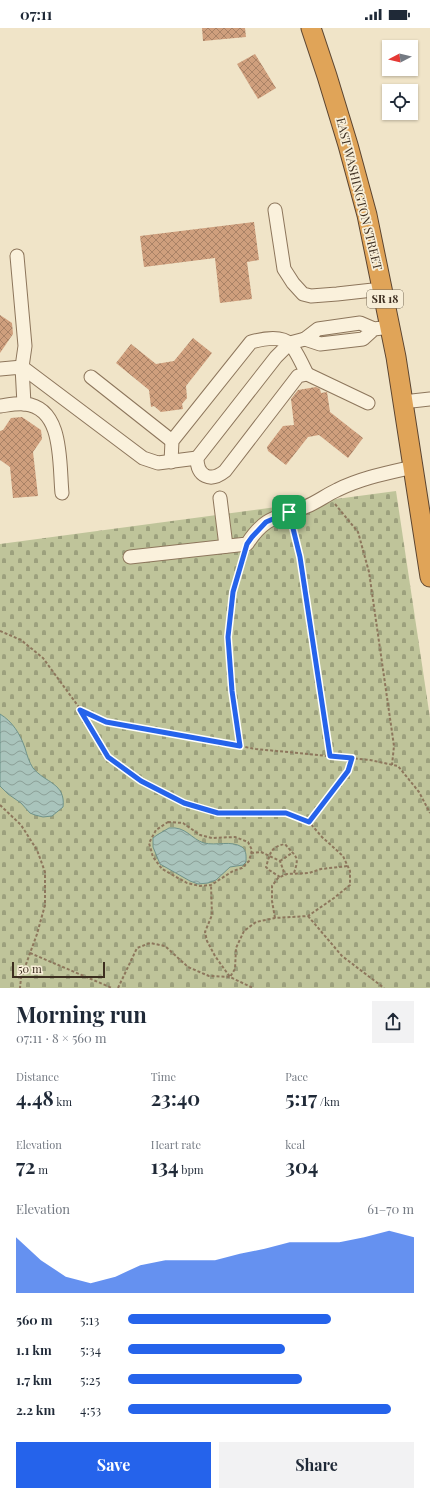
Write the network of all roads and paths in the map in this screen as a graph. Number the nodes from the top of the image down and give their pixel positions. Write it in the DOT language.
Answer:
graph roads {
  1 [pos="311,28"];
  2 [pos="275,210"];
  3 [pos="17,256"];
  4 [pos="382,289"];
  5 [pos="382,328"];
  6 [pos="290,344"];
  7 [pos="22,367"];
  8 [pos="0,369"];
  9 [pos="307,374"];
  10 [pos="91,377"];
  11 [pos="430,399"];
  12 [pos="403,402"];
  13 [pos="368,403"];
  14 [pos="24,404"];
  15 [pos="0,406"];
  16 [pos="172,441"];
  17 [pos="197,458"];
  18 [pos="171,462"];
  19 [pos="413,467"];
  20 [pos="424,492"];
  21 [pos="62,493"];
  22 [pos="327,495"];
  23 [pos="220,498"];
  24 [pos="289,512"];
  25 [pos="247,544"];
  26 [pos="226,546"];
  27 [pos="130,556"];
  28 [pos="430,577"];
  29 [pos="0,631"];
  30 [pos="80,710"];
  31 [pos="240,746"];
  32 [pos="330,756"];
  33 [pos="352,758"];
  34 [pos="392,765"];
  35 [pos="0,804"];
  36 [pos="430,813"];
  37 [pos="309,822"];
  38 [pos="251,853"];
  39 [pos="293,853"];
  40 [pos="270,855"];
  41 [pos="280,861"];
  42 [pos="348,866"];
  43 [pos="294,874"];
  44 [pos="284,875"];
  45 [pos="280,877"];
  46 [pos="211,885"];
  47 [pos="308,916"];
  48 [pos="275,918"];
  49 [pos="30,953"];
  50 [pos="230,977"];
  51 [pos="20,988"];
  52 [pos="112,988"];
  53 [pos="118,988"];
  54 [pos="253,988"];
  55 [pos="384,988"];
  1 -- 4 [label="highway, EAST WASHINGTON STREET / SR 18"];
  2 -- 4 [label="lane"];
  3 -- 7 [label="lane"];
  4 -- 5 [label="highway, EAST WASHINGTON STREET / SR 18"];
  5 -- 6 [label="lane"];
  5 -- 12 [label="highway, EAST WASHINGTON STREET / SR 18"];
  6 -- 9 [label="lane"];
  6 -- 16 [label="lane"];
  6 -- 17 [label="lane"];
  7 -- 8 [label="lane"];
  7 -- 14 [label="lane"];
  7 -- 18 [label="lane"];
  9 -- 13 [label="lane"];
  9 -- 17 [label="lane"];
  10 -- 16 [label="lane"];
  11 -- 12 [label="lane"];
  12 -- 19 [label="highway, EAST WASHINGTON STREET / SR 18"];
  14 -- 15 [label="lane"];
  14 -- 21 [label="lane"];
  16 -- 18 [label="lane"];
  17 -- 18 [label="lane"];
  19 -- 20 [label="highway, EAST WASHINGTON STREET / SR 18"];
  19 -- 22 [label="lane"];
  20 -- 28 [label="highway, EAST WASHINGTON STREET / SR 18"];
  22 -- 24 [label="lane"];
  22 -- 34 [label="path"];
  23 -- 26 [label="lane"];
  24 -- 25 [label="lane"];
  24 -- 32 [label="path"];
  25 -- 26 [label="lane"];
  25 -- 31 [label="path"];
  26 -- 27 [label="lane"];
  29 -- 30 [label="path"];
  30 -- 31 [label="path"];
  30 -- 37 [label="path"];
  31 -- 32 [label="path"];
  32 -- 33 [label="path"];
  33 -- 34 [label="path"];
  33 -- 37 [label="path"];
  34 -- 36 [label="path"];
  35 -- 49 [label="path"];
  37 -- 42 [label="path"];
  38 -- 40 [label="path"];
  38 -- 46 [label="path"];
  38 -- 46 [label="path"];
  39 -- 40 [label="path"];
  39 -- 41 [label="path"];
  39 -- 43 [label="path"];
  40 -- 41 [label="path"];
  40 -- 45 [label="path"];
  41 -- 44 [label="path"];
  42 -- 43 [label="path"];
  42 -- 47 [label="path"];
  43 -- 44 [label="path"];
  44 -- 45 [label="path"];
  45 -- 48 [label="path"];
  46 -- 50 [label="path"];
  47 -- 48 [label="path"];
  47 -- 55 [label="path"];
  48 -- 50 [label="path"];
  49 -- 51 [label="path"];
  49 -- 52 [label="path"];
  50 -- 53 [label="path"];
  50 -- 54 [label="path"];
}
